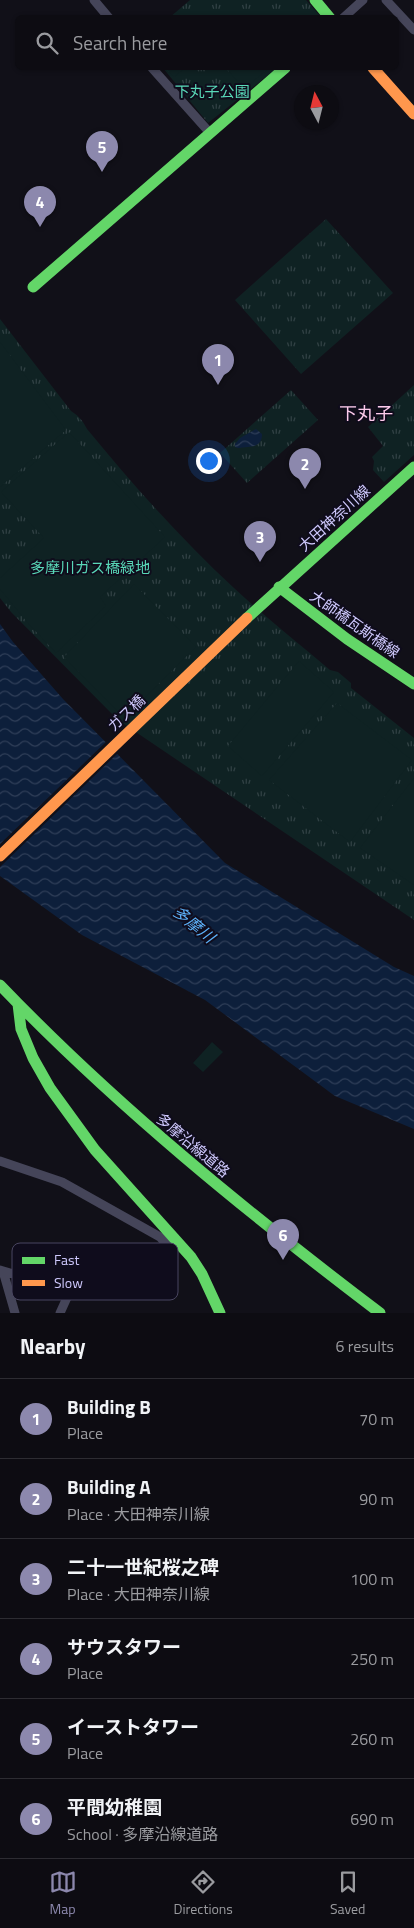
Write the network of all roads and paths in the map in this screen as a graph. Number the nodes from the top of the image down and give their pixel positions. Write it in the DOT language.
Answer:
graph roads {
  1 [pos="94,0"];
  2 [pos="315,0"];
  3 [pos="363,0"];
  4 [pos="386,0"];
  5 [pos="106,15"];
  6 [pos="328,15"];
  7 [pos="346,15"];
  8 [pos="414,30"];
  9 [pos="154,70"];
  10 [pos="283,70"];
  11 [pos="375,70"];
  12 [pos="414,114"];
  13 [pos="210,133"];
  14 [pos="33,287"];
  15 [pos="414,467"];
  16 [pos="276,590"];
  17 [pos="414,684"];
  18 [pos="0,856"];
  19 [pos="0,984"];
  20 [pos="18,1004"];
  21 [pos="0,1161"];
  22 [pos="171,1242"];
  23 [pos="178,1249"];
  24 [pos="2,1270"];
  25 [pos="10,1293"];
  26 [pos="0,1296"];
  27 [pos="12,1300"];
  28 [pos="12,1300"];
  29 [pos="66,1300"];
  30 [pos="16,1313"];
  31 [pos="60,1313"];
  32 [pos="220,1313"];
  33 [pos="380,1313"];
  1 -- 5 [label="street"];
  2 -- 6 [label="main road"];
  3 -- 7 [label="street"];
  4 -- 8 [label="street"];
  9 -- 13 [label="street"];
  10 -- 13 [label="main road"];
  11 -- 12 [label="main road"];
  13 -- 14 [label="main road"];
  15 -- 16 [label="main road, 大田神奈川線"];
  16 -- 17 [label="main road, 大師橋瓦斯橋線"];
  16 -- 18 [label="main road, ガス橋"];
  19 -- 20 [label="main road, 多摩沿線道路"];
  20 -- 22 [label="main road"];
  20 -- 33 [label="main road, 多摩沿線道路"];
  21 -- 22 [label="street"];
  23 -- 32 [label="main road"];
  24 -- 25 [label="street"];
  25 -- 26 [label="street"];
  25 -- 28 [label="street"];
  27 -- 30 [label="street"];
  29 -- 31 [label="street"];
}
